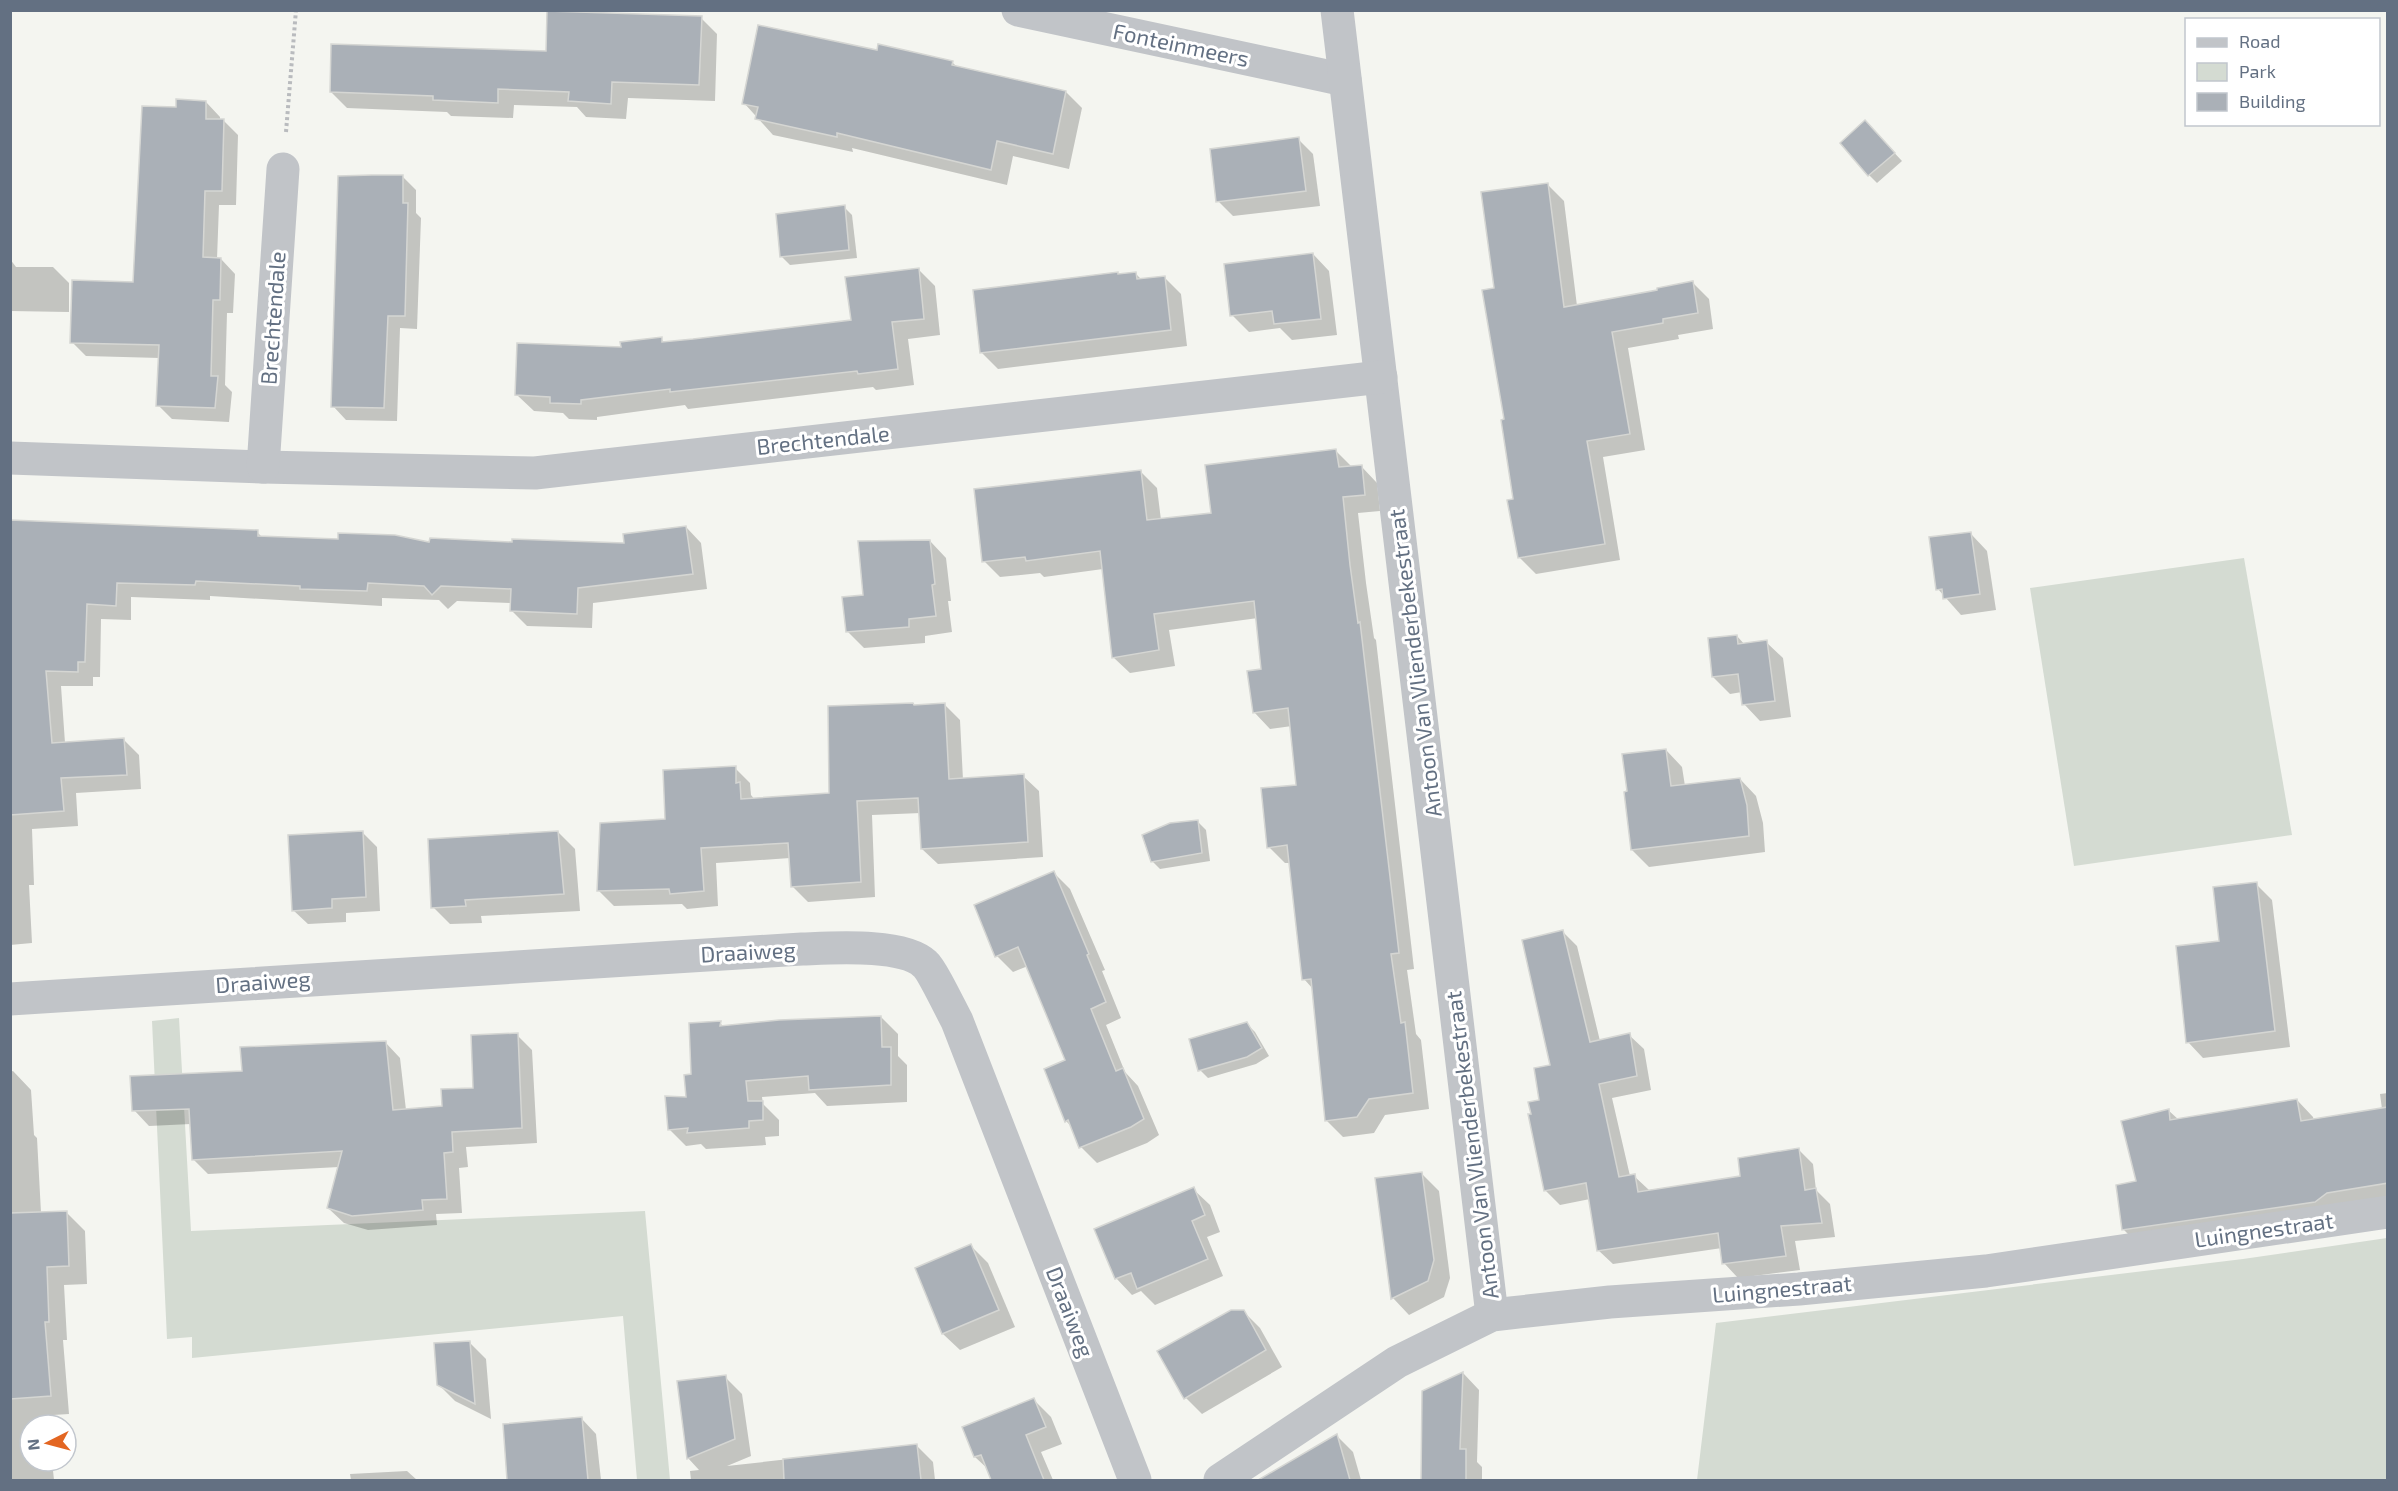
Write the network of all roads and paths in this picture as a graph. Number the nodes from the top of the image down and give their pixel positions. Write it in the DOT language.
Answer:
graph roads {
  1 [pos="296,10"];
  2 [pos="1018,10"];
  3 [pos="1337,10"];
  4 [pos="1345,80"];
  5 [pos="283,169"];
  6 [pos="1381,377"];
  7 [pos="10,458"];
  8 [pos="263,467"];
  9 [pos="10,999"];
  10 [pos="2388,1212"];
  11 [pos="1492,1315"];
  12 [pos="1135,1480"];
  13 [pos="1220,1480"];
  1 -- 5 [label="path"];
  2 -- 4 [label="street, Fonteinmeers"];
  3 -- 4 [label="street, Antoon Van Vlienderbekestraat"];
  4 -- 6 [label="street, Antoon Van Vlienderbekestraat"];
  5 -- 8 [label="street, Brechtendale"];
  6 -- 8 [label="street, Brechtendale"];
  6 -- 11 [label="street, Antoon Van Vlienderbekestraat"];
  7 -- 8 [label="street, Brechtendale"];
  9 -- 12 [label="street, Draaiweg"];
  10 -- 11 [label="street, Luingnestraat"];
  11 -- 13 [label="street, Luingnestraat"];
}
